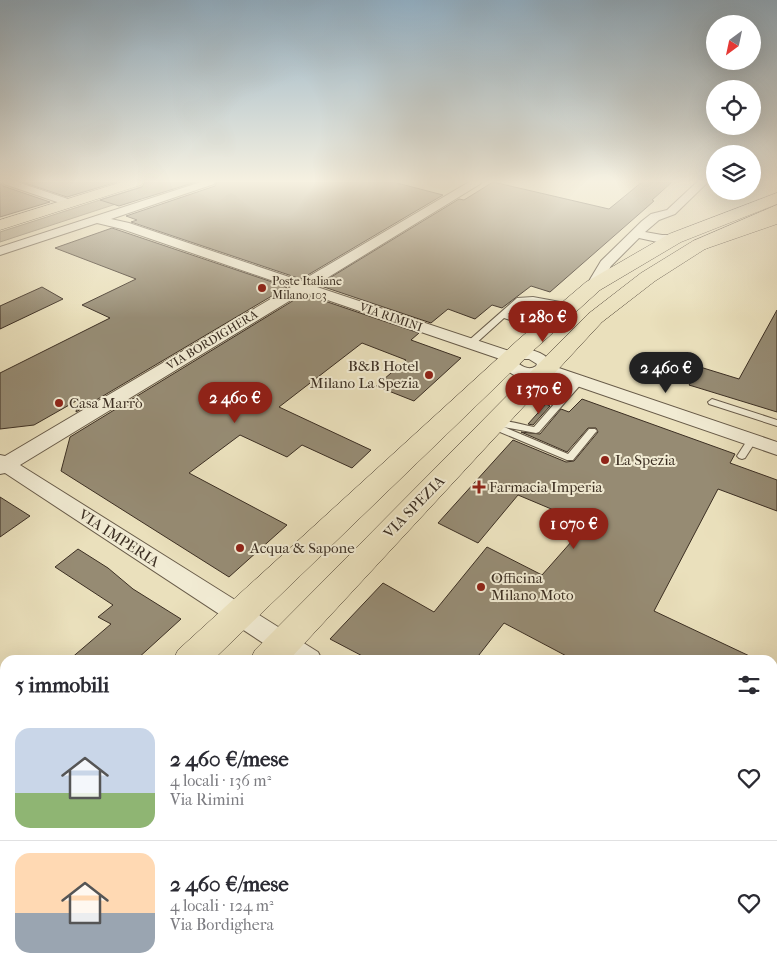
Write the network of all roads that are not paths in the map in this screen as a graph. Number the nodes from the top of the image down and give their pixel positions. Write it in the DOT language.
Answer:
graph roads {
  1 [pos="68,228"];
  2 [pos="130,228"];
  3 [pos="400,228"];
  4 [pos="643,228"];
  5 [pos="702,228"];
  6 [pos="738,228"];
  7 [pos="752,228"];
  8 [pos="636,234"];
  9 [pos="676,238"];
  10 [pos="700,245"];
  11 [pos="0,250"];
  12 [pos="302,286"];
  13 [pos="593,286"];
  14 [pos="571,306"];
  15 [pos="504,315"];
  16 [pos="545,328"];
  17 [pos="470,344"];
  18 [pos="512,358"];
  19 [pos="544,369"];
  20 [pos="579,381"];
  21 [pos="712,402"];
  22 [pos="777,423"];
  23 [pos="492,424"];
  24 [pos="592,431"];
  25 [pos="751,441"];
  26 [pos="777,450"];
  27 [pos="742,456"];
  28 [pos="2,465"];
  29 [pos="238,615"];
  30 [pos="195,655"];
  31 [pos="286,655"];
  1 -- 11 [label="street"];
  2 -- 12 [label="street, VIA RIMINI"];
  3 -- 12 [label="street, VIA BORDIGHERA"];
  4 -- 8 [label="street"];
  5 -- 9 [label="main road"];
  6 -- 10 [label="main road"];
  7 -- 10 [label="main road, VIA SPEZIA"];
  8 -- 9 [label="street"];
  8 -- 13 [label="street"];
  9 -- 13 [label="main road"];
  10 -- 19 [label="main road, VIA SPEZIA"];
  12 -- 17 [label="street, VIA RIMINI"];
  12 -- 28 [label="street, VIA BORDIGHERA"];
  13 -- 14 [label="main road"];
  14 -- 15 [label="lane"];
  14 -- 16 [label="main road"];
  15 -- 16 [label="lane"];
  15 -- 17 [label="lane"];
  16 -- 18 [label="main road"];
  17 -- 18 [label="street, VIA RIMINI"];
  18 -- 19 [label="street"];
  18 -- 29 [label="main road"];
  19 -- 20 [label="street"];
  19 -- 23 [label="main road, VIA SPEZIA"];
  20 -- 23 [label="lane"];
  20 -- 25 [label="street"];
  21 -- 22 [label="lane"];
  23 -- 24 [label="lane"];
  23 -- 31 [label="main road, VIA SPEZIA"];
  25 -- 26 [label="street"];
  25 -- 27 [label="lane"];
  28 -- 29 [label="street, VIA IMPERIA"];
  29 -- 30 [label="main road"];
  29 -- 31 [label="street, VIA SPEZIA"];
}
